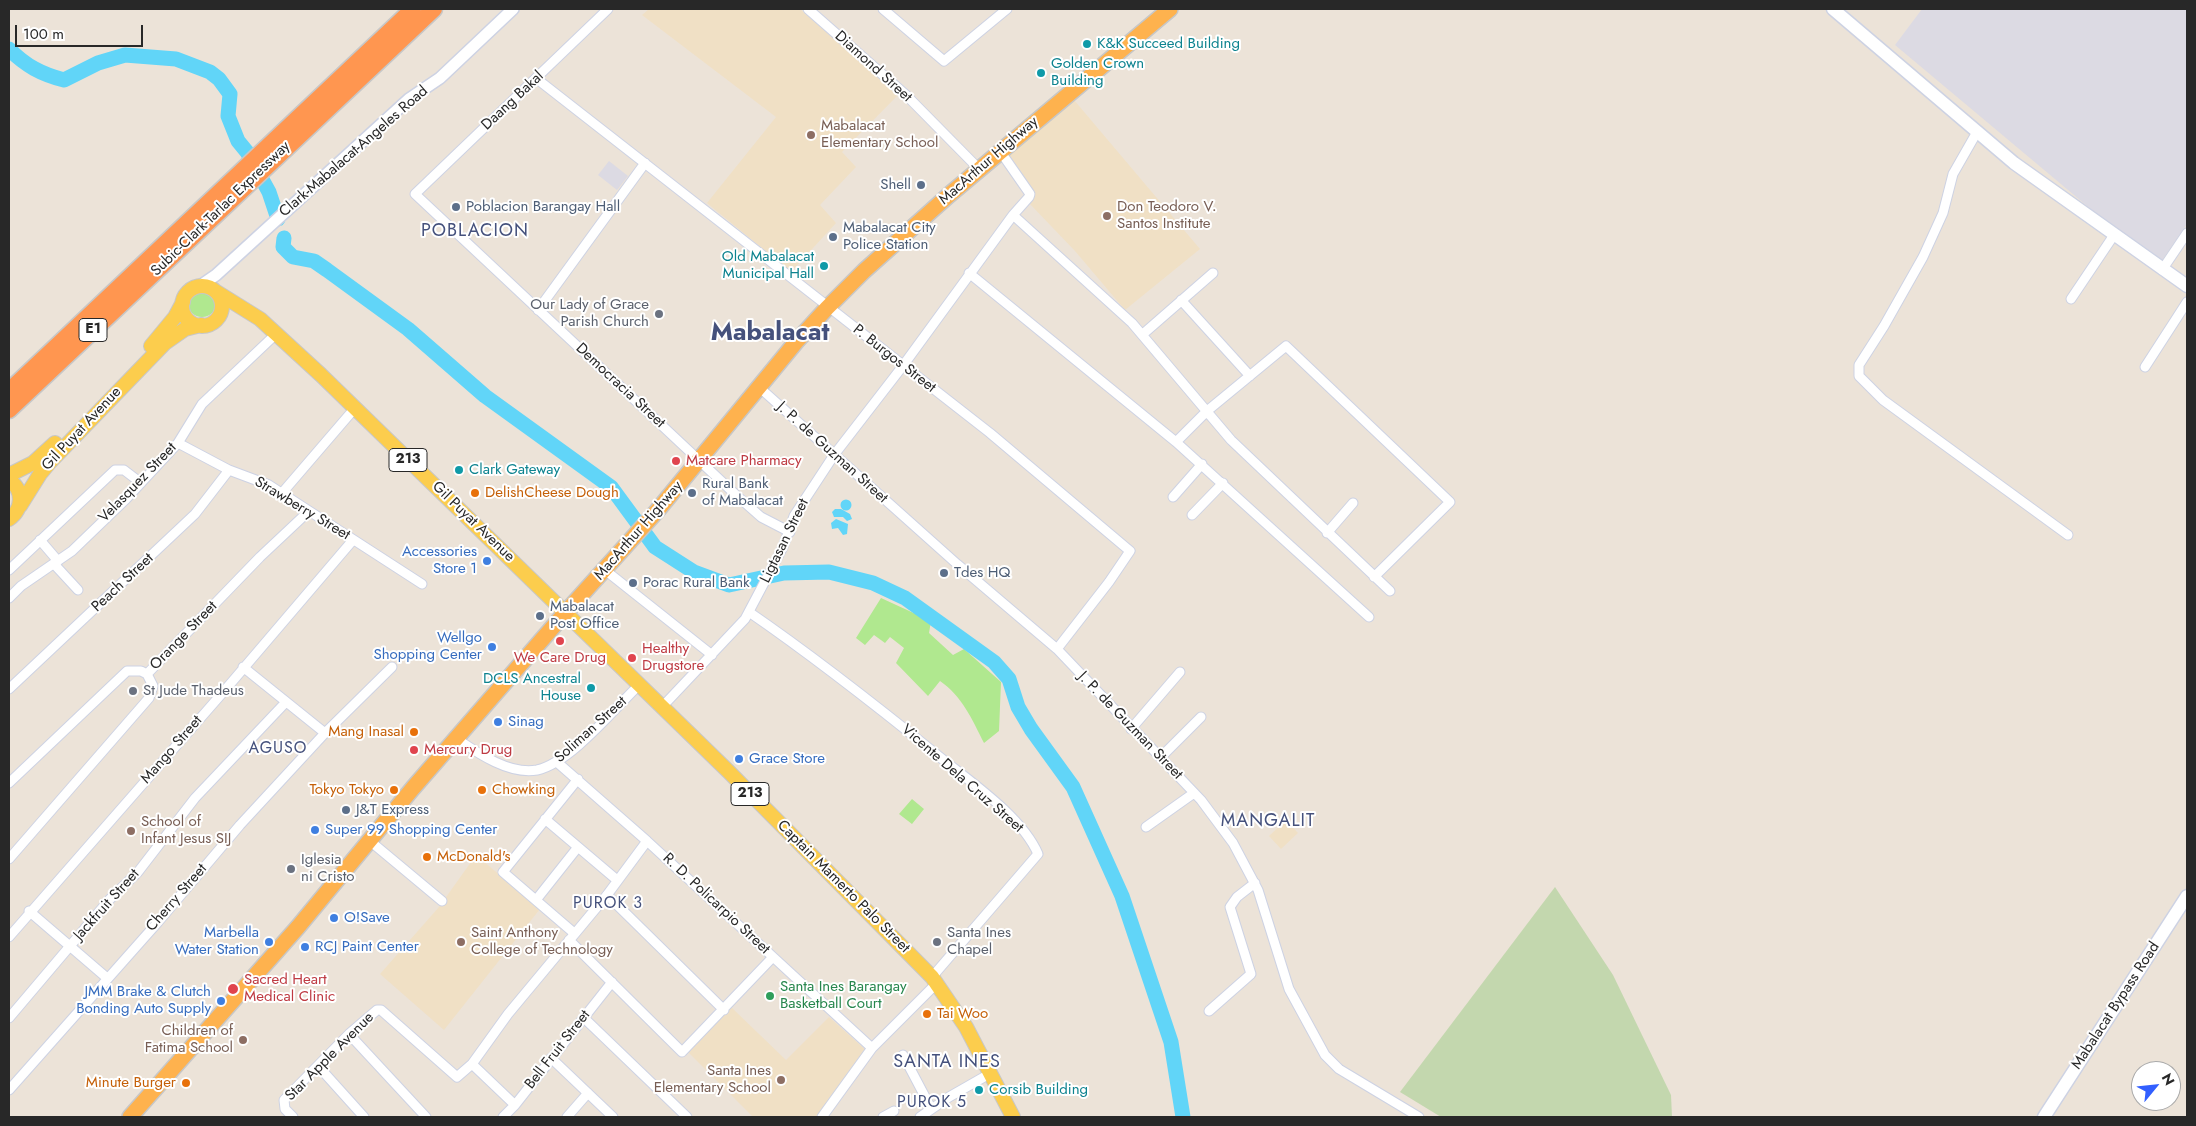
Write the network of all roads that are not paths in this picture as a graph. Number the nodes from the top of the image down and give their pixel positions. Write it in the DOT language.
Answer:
graph roads {
  1 [pos="413,9"];
  2 [pos="434,9"];
  3 [pos="513,9"];
  4 [pos="608,9"];
  5 [pos="808,9"];
  6 [pos="883,9"];
  7 [pos="1007,9"];
  8 [pos="1170,9"];
  9 [pos="1832,9"];
  10 [pos="996,12"];
  11 [pos="536,79"];
  12 [pos="1978,132"];
  13 [pos="285,139"];
  14 [pos="1000,151"];
  15 [pos="645,163"];
  16 [pos="979,169"];
  17 [pos="415,191"];
  18 [pos="1013,215"];
  19 [pos="2187,233"];
  20 [pos="2114,236"];
  21 [pos="173,246"];
  22 [pos="2162,270"];
  23 [pos="969,273"];
  24 [pos="1213,273"];
  25 [pos="213,282"];
  26 [pos="2187,286"];
  27 [pos="2071,299"];
  28 [pos="1181,300"];
  29 [pos="183,302"];
  30 [pos="2187,302"];
  31 [pos="827,308"];
  32 [pos="538,310"];
  33 [pos="247,312"];
  34 [pos="219,317"];
  35 [pos="201,325"];
  36 [pos="276,334"];
  37 [pos="1143,334"];
  38 [pos="2145,366"];
  39 [pos="902,367"];
  40 [pos="1250,376"];
  41 [pos="760,388"];
  42 [pos="9,391"];
  43 [pos="355,408"];
  44 [pos="9,410"];
  45 [pos="1206,411"];
  46 [pos="1176,442"];
  47 [pos="178,443"];
  48 [pos="834,455"];
  49 [pos="699,460"];
  50 [pos="1202,464"];
  51 [pos="229,470"];
  52 [pos="9,475"];
  53 [pos="9,480"];
  54 [pos="141,483"];
  55 [pos="1223,483"];
  56 [pos="282,493"];
  57 [pos="1172,497"];
  58 [pos="1353,503"];
  59 [pos="20,506"];
  60 [pos="309,511"];
  61 [pos="1192,515"];
  62 [pos="9,519"];
  63 [pos="790,532"];
  64 [pos="1327,533"];
  65 [pos="2068,535"];
  66 [pos="40,540"];
  67 [pos="353,540"];
  68 [pos="56,562"];
  69 [pos="9,570"];
  70 [pos="605,570"];
  71 [pos="1374,577"];
  72 [pos="422,584"];
  73 [pos="78,590"];
  74 [pos="1390,591"];
  75 [pos="9,598"];
  76 [pos="566,612"];
  77 [pos="750,612"];
  78 [pos="1369,617"];
  79 [pos="1057,649"];
  80 [pos="712,655"];
  81 [pos="242,667"];
  82 [pos="392,667"];
  83 [pos="1180,672"];
  84 [pos="147,674"];
  85 [pos="639,685"];
  86 [pos="9,689"];
  87 [pos="286,702"];
  88 [pos="662,707"];
  89 [pos="1201,716"];
  90 [pos="1131,729"];
  91 [pos="325,734"];
  92 [pos="457,739"];
  93 [pos="1161,757"];
  94 [pos="558,763"];
  95 [pos="578,779"];
  96 [pos="9,783"];
  97 [pos="1194,793"];
  98 [pos="545,819"];
  99 [pos="1146,827"];
  100 [pos="370,841"];
  101 [pos="647,841"];
  102 [pos="578,847"];
  103 [pos="9,859"];
  104 [pos="617,880"];
  105 [pos="1255,883"];
  106 [pos="607,895"];
  107 [pos="2187,896"];
  108 [pos="536,900"];
  109 [pos="442,901"];
  110 [pos="29,911"];
  111 [pos="571,936"];
  112 [pos="9,937"];
  113 [pos="70,947"];
  114 [pos="773,957"];
  115 [pos="107,978"];
  116 [pos="935,980"];
  117 [pos="612,982"];
  118 [pos="724,1010"];
  119 [pos="1209,1011"];
  120 [pos="9,1018"];
  121 [pos="584,1018"];
  122 [pos="349,1034"];
  123 [pos="872,1048"];
  124 [pos="903,1055"];
  125 [pos="551,1058"];
  126 [pos="472,1064"];
  127 [pos="319,1067"];
  128 [pos="991,1073"];
  129 [pos="9,1090"];
  130 [pos="588,1093"];
  131 [pos="515,1104"];
  132 [pos="931,1108"];
  133 [pos="894,1111"];
  134 [pos="130,1117"];
  135 [pos="293,1117"];
  136 [pos="364,1117"];
  137 [pos="426,1117"];
  138 [pos="503,1117"];
  139 [pos="567,1117"];
  140 [pos="613,1117"];
  141 [pos="687,1117"];
  142 [pos="822,1117"];
  143 [pos="884,1117"];
  144 [pos="920,1117"];
  145 [pos="1013,1117"];
  146 [pos="1419,1117"];
  147 [pos="2044,1117"];
  1 -- 13 [label="highway, Subic-Clark-Tarlac Expressway / E1"];
  2 -- 13 [label="highway, Subic-Clark-Tarlac Expressway / E1"];
  3 -- 25 [label="street, Clark-Mabalacat-Angeles Road"];
  4 -- 11 [label="street, Daang Bakal"];
  5 -- 16 [label="street, Diamond Street"];
  6 -- 10 [label="street"];
  7 -- 10 [label="street"];
  8 -- 14 [label="highway, MacArthur Highway"];
  9 -- 12 [label="main road"];
  11 -- 15 [label="street, P. Burgos Street"];
  11 -- 17 [label="street, Daang Bakal"];
  12 -- 20 [label="main road"];
  12 -- 65 [label="street"];
  13 -- 21 [label="highway, Subic-Clark-Tarlac Expressway / E1"];
  14 -- 16 [label="highway, MacArthur Highway"];
  14 -- 18 [label="street, Ligtasan Street"];
  15 -- 31 [label="street, P. Burgos Street"];
  15 -- 32 [label="street"];
  16 -- 31 [label="highway, MacArthur Highway"];
  17 -- 32 [label="street, Democracia Street"];
  18 -- 23 [label="street, Ligtasan Street"];
  18 -- 37 [label="street"];
  19 -- 22 [label="street"];
  20 -- 22 [label="main road"];
  20 -- 27 [label="street"];
  21 -- 42 [label="highway, Subic-Clark-Tarlac Expressway / E1"];
  21 -- 44 [label="highway, Subic-Clark-Tarlac Expressway / E1"];
  22 -- 26 [label="main road"];
  23 -- 39 [label="street, Ligtasan Street"];
  23 -- 46 [label="street"];
  24 -- 28 [label="street"];
  25 -- 29 [label="main road"];
  25 -- 33 [label="main road, Gil Puyat Avenue / 213"];
  25 -- 34 [label="main road"];
  28 -- 37 [label="street"];
  28 -- 40 [label="street"];
  29 -- 35 [label="main road"];
  29 -- 52 [label="main road, Gil Puyat Avenue"];
  30 -- 38 [label="street"];
  31 -- 39 [label="street, P. Burgos Street"];
  31 -- 41 [label="highway, MacArthur Highway"];
  32 -- 49 [label="street, Democracia Street"];
  33 -- 34 [label="main road"];
  33 -- 36 [label="main road, Gil Puyat Avenue / 213"];
  34 -- 35 [label="main road"];
  35 -- 59 [label="main road, Gil Puyat Avenue"];
  36 -- 43 [label="main road, Gil Puyat Avenue / 213"];
  36 -- 47 [label="street, Velasquez Street"];
  37 -- 45 [label="street"];
  39 -- 48 [label="street, Ligtasan Street"];
  39 -- 79 [label="street, P. Burgos Street"];
  40 -- 45 [label="street"];
  40 -- 71 [label="street"];
  41 -- 48 [label="street, J. P. de Guzman Street"];
  41 -- 49 [label="highway, MacArthur Highway"];
  43 -- 56 [label="street"];
  43 -- 76 [label="main road, Gil Puyat Avenue / 213"];
  45 -- 46 [label="street"];
  45 -- 64 [label="street"];
  46 -- 50 [label="street"];
  47 -- 51 [label="street, Strawberry Street"];
  47 -- 54 [label="street, Velasquez Street"];
  48 -- 63 [label="street, Ligtasan Street"];
  48 -- 79 [label="street, J. P. de Guzman Street"];
  49 -- 63 [label="street, Democracia Street"];
  49 -- 70 [label="highway, MacArthur Highway"];
  50 -- 55 [label="street"];
  50 -- 57 [label="street"];
  51 -- 56 [label="street, Strawberry Street"];
  51 -- 86 [label="street, Peach Street"];
  53 -- 59 [label="main road"];
  54 -- 66 [label="street"];
  54 -- 68 [label="street, Velasquez Street"];
  55 -- 61 [label="street"];
  55 -- 78 [label="street"];
  56 -- 60 [label="street, Strawberry Street"];
  58 -- 64 [label="street"];
  59 -- 62 [label="main road, Gil Puyat Avenue"];
  60 -- 67 [label="street, Strawberry Street"];
  60 -- 84 [label="street, Orange Street"];
  63 -- 77 [label="street, Ligtasan Street"];
  64 -- 71 [label="street"];
  66 -- 68 [label="street"];
  66 -- 69 [label="street"];
  67 -- 72 [label="street, Strawberry Street"];
  67 -- 81 [label="street, Mango Street"];
  68 -- 73 [label="street"];
  68 -- 75 [label="street, Velasquez Street"];
  70 -- 76 [label="highway, MacArthur Highway"];
  70 -- 80 [label="street"];
  71 -- 74 [label="street"];
  76 -- 85 [label="main road, Captain Mamerto Palo Street / 213"];
  76 -- 92 [label="highway, MacArthur Highway"];
  77 -- 80 [label="street, Ligtasan Street"];
  77 -- 116 [label="street, Vicente Dela Cruz Street"];
  79 -- 90 [label="street, J. P. de Guzman Street"];
  80 -- 88 [label="street, Ligtasan Street"];
  81 -- 87 [label="street"];
  81 -- 110 [label="street, Mango Street"];
  82 -- 91 [label="street, Cherry Street"];
  83 -- 90 [label="street"];
  84 -- 96 [label="street, Orange Street"];
  84 -- 103 [label="street"];
  85 -- 88 [label="main road, Captain Mamerto Palo Street / 213"];
  85 -- 94 [label="street, Soliman Street"];
  87 -- 91 [label="street"];
  87 -- 113 [label="street, Jackfruit Street"];
  88 -- 116 [label="main road, Captain Mamerto Palo Street / 213"];
  89 -- 93 [label="street"];
  90 -- 93 [label="street, J. P. de Guzman Street"];
  91 -- 115 [label="street, Cherry Street"];
  92 -- 94 [label="street, Soliman Street"];
  92 -- 100 [label="highway, MacArthur Highway"];
  93 -- 97 [label="street, J. P. de Guzman Street"];
  94 -- 95 [label="street, R. D. Policarpio Street"];
  95 -- 98 [label="street"];
  95 -- 101 [label="street, R. D. Policarpio Street"];
  97 -- 99 [label="street"];
  97 -- 105 [label="street, J. P. de Guzman Street"];
  98 -- 102 [label="street"];
  98 -- 108 [label="street"];
  100 -- 109 [label="street"];
  100 -- 134 [label="highway, MacArthur Highway"];
  101 -- 104 [label="street"];
  101 -- 114 [label="street, R. D. Policarpio Street"];
  102 -- 104 [label="street"];
  102 -- 108 [label="street"];
  104 -- 106 [label="street"];
  105 -- 119 [label="street"];
  105 -- 146 [label="street, J. P. de Guzman Street"];
  106 -- 111 [label="street"];
  106 -- 118 [label="street"];
  107 -- 147 [label="main road, Mabalacat Bypass Road"];
  108 -- 111 [label="street"];
  110 -- 112 [label="street, Mango Street"];
  110 -- 113 [label="street"];
  111 -- 117 [label="street"];
  111 -- 126 [label="street"];
  113 -- 115 [label="street"];
  113 -- 120 [label="street, Jackfruit Street"];
  114 -- 118 [label="street"];
  114 -- 123 [label="street, R. D. Policarpio Street"];
  115 -- 129 [label="street, Cherry Street"];
  116 -- 123 [label="street"];
  116 -- 128 [label="main road, Captain Mamerto Palo Street / 213"];
  117 -- 118 [label="street"];
  117 -- 121 [label="street, Bell Fruit Street"];
  121 -- 125 [label="street, Bell Fruit Street"];
  121 -- 141 [label="street"];
  122 -- 126 [label="street, Star Apple Avenue"];
  122 -- 127 [label="street, Star Apple Avenue"];
  122 -- 137 [label="street"];
  123 -- 142 [label="street"];
  124 -- 132 [label="street"];
  125 -- 130 [label="street"];
  125 -- 131 [label="street, Bell Fruit Street"];
  126 -- 131 [label="street"];
  127 -- 135 [label="street, Star Apple Avenue"];
  127 -- 136 [label="street"];
  128 -- 132 [label="street"];
  128 -- 145 [label="main road, 213"];
  130 -- 139 [label="street"];
  130 -- 140 [label="street"];
  131 -- 138 [label="street, Bell Fruit Street"];
  132 -- 144 [label="street"];
  133 -- 143 [label="street"];
}
